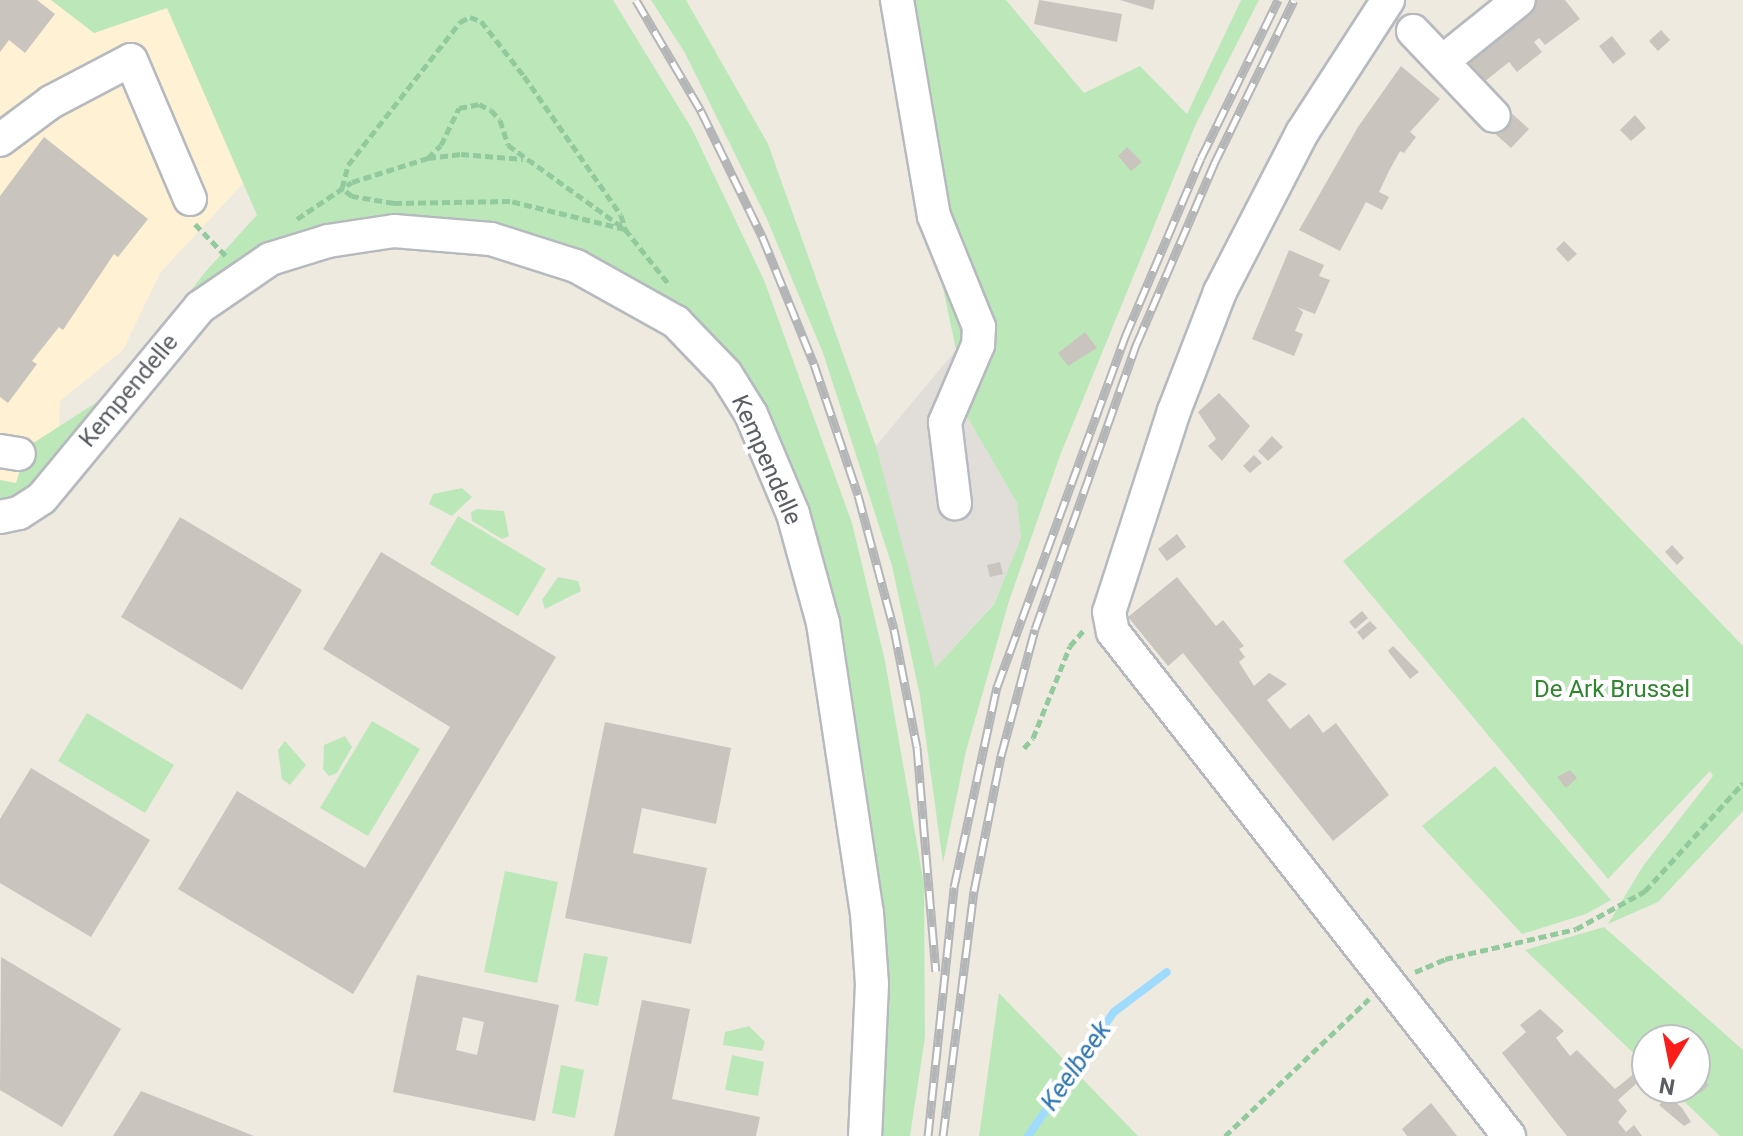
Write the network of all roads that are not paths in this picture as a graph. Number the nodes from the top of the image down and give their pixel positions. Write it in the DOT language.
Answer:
graph roads {
  1 [pos="897,0"];
  2 [pos="1397,0"];
  3 [pos="1519,0"];
  4 [pos="1381,13"];
  5 [pos="1413,31"];
  6 [pos="1443,61"];
  7 [pos="1494,116"];
  8 [pos="0,140"];
  9 [pos="190,199"];
  10 [pos="955,503"];
  11 [pos="0,517"];
  12 [pos="865,1136"];
  13 [pos="1509,1136"];
  1 -- 10 [label="street"];
  2 -- 4 [label="street"];
  3 -- 6 [label="street"];
  4 -- 13 [label="street"];
  5 -- 6 [label="street"];
  6 -- 7 [label="street"];
  8 -- 9 [label="street"];
  11 -- 12 [label="street, Kempendelle"];
}
